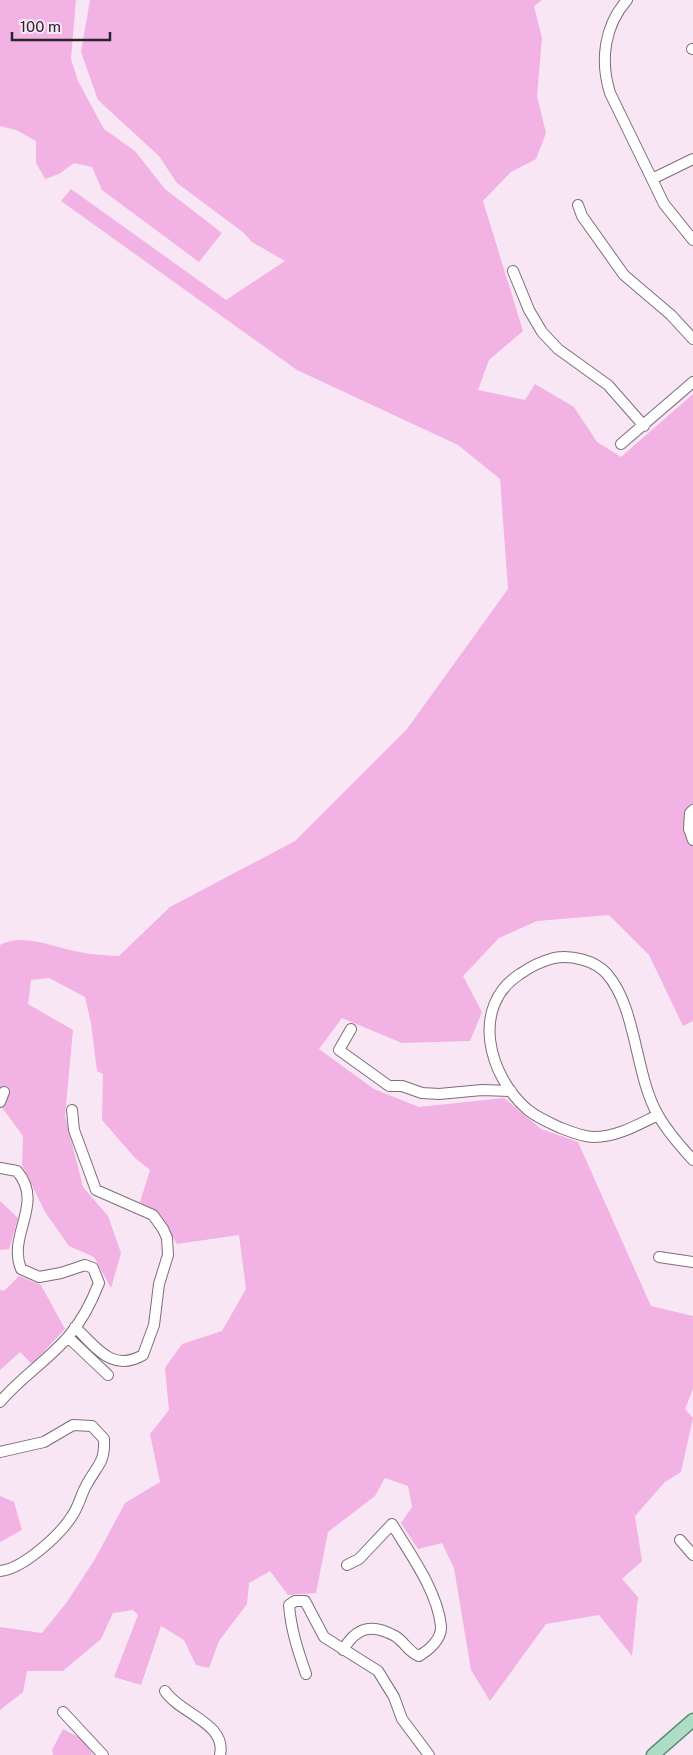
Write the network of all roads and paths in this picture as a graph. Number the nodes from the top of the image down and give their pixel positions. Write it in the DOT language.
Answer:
graph roads {
  1 [pos="627,0"];
  2 [pos="693,160"];
  3 [pos="652,179"];
  4 [pos="578,204"];
  5 [pos="693,240"];
  6 [pos="513,271"];
  7 [pos="693,339"];
  8 [pos="693,382"];
  9 [pos="644,426"];
  10 [pos="621,444"];
  11 [pos="693,810"];
  12 [pos="693,840"];
  13 [pos="351,1029"];
  14 [pos="511,1090"];
  15 [pos="72,1110"];
  16 [pos="658,1115"];
  17 [pos="693,1160"];
  18 [pos="0,1168"];
  19 [pos="659,1257"];
  20 [pos="693,1262"];
  21 [pos="75,1327"];
  22 [pos="68,1337"];
  23 [pos="108,1375"];
  24 [pos="0,1402"];
  25 [pos="0,1452"];
  26 [pos="680,1540"];
  27 [pos="693,1555"];
  28 [pos="347,1565"];
  29 [pos="0,1571"];
  30 [pos="344,1650"];
  31 [pos="306,1674"];
  32 [pos="165,1691"];
  33 [pos="63,1712"];
  34 [pos="693,1720"];
  35 [pos="103,1755"];
  36 [pos="220,1755"];
  37 [pos="429,1755"];
  38 [pos="653,1755"];
  1 -- 3 [label="street"];
  2 -- 3 [label="street"];
  3 -- 5 [label="street"];
  4 -- 7 [label="street"];
  6 -- 9 [label="street"];
  8 -- 9 [label="street"];
  9 -- 10 [label="street"];
  11 -- 12 [label="street"];
  13 -- 14 [label="street"];
  14 -- 16 [label="street"];
  14 -- 16 [label="street"];
  15 -- 21 [label="street"];
  16 -- 17 [label="street"];
  18 -- 21 [label="street"];
  19 -- 20 [label="street"];
  21 -- 22 [label="street"];
  22 -- 23 [label="street"];
  22 -- 24 [label="street"];
  25 -- 29 [label="street"];
  26 -- 27 [label="street"];
  28 -- 30 [label="street"];
  30 -- 31 [label="street"];
  30 -- 37 [label="street"];
  32 -- 36 [label="street"];
  33 -- 35 [label="street"];
  34 -- 38 [label="main road"];
}
